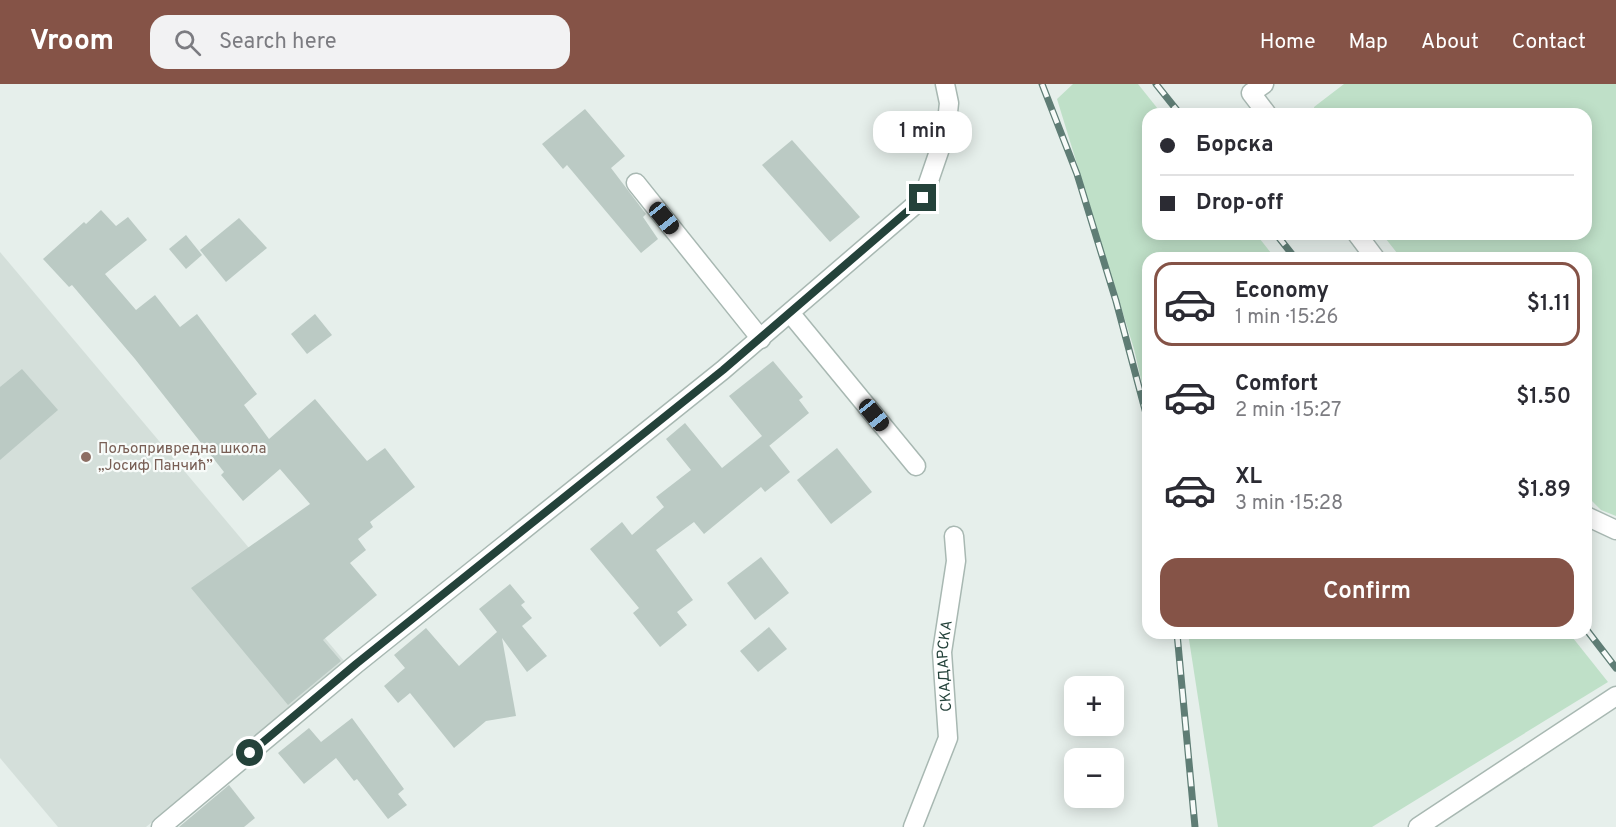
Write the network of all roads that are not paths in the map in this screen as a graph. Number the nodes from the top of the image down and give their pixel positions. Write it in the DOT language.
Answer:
graph roads {
  1 [pos="945,84"];
  2 [pos="1264,84"];
  3 [pos="1262,108"];
  4 [pos="636,183"];
  5 [pos="791,314"];
  6 [pos="761,339"];
  7 [pos="915,465"];
  8 [pos="1592,519"];
  9 [pos="1616,530"];
  10 [pos="954,536"];
  11 [pos="1616,696"];
  12 [pos="161,827"];
  13 [pos="913,827"];
  14 [pos="1418,827"];
  1 -- 5 [label="street"];
  2 -- 3 [label="street"];
  4 -- 6 [label="street"];
  5 -- 6 [label="street"];
  5 -- 7 [label="street"];
  6 -- 12 [label="street"];
  8 -- 9 [label="street"];
  10 -- 13 [label="street, СКАДАРСКА"];
  11 -- 14 [label="street"];
}
